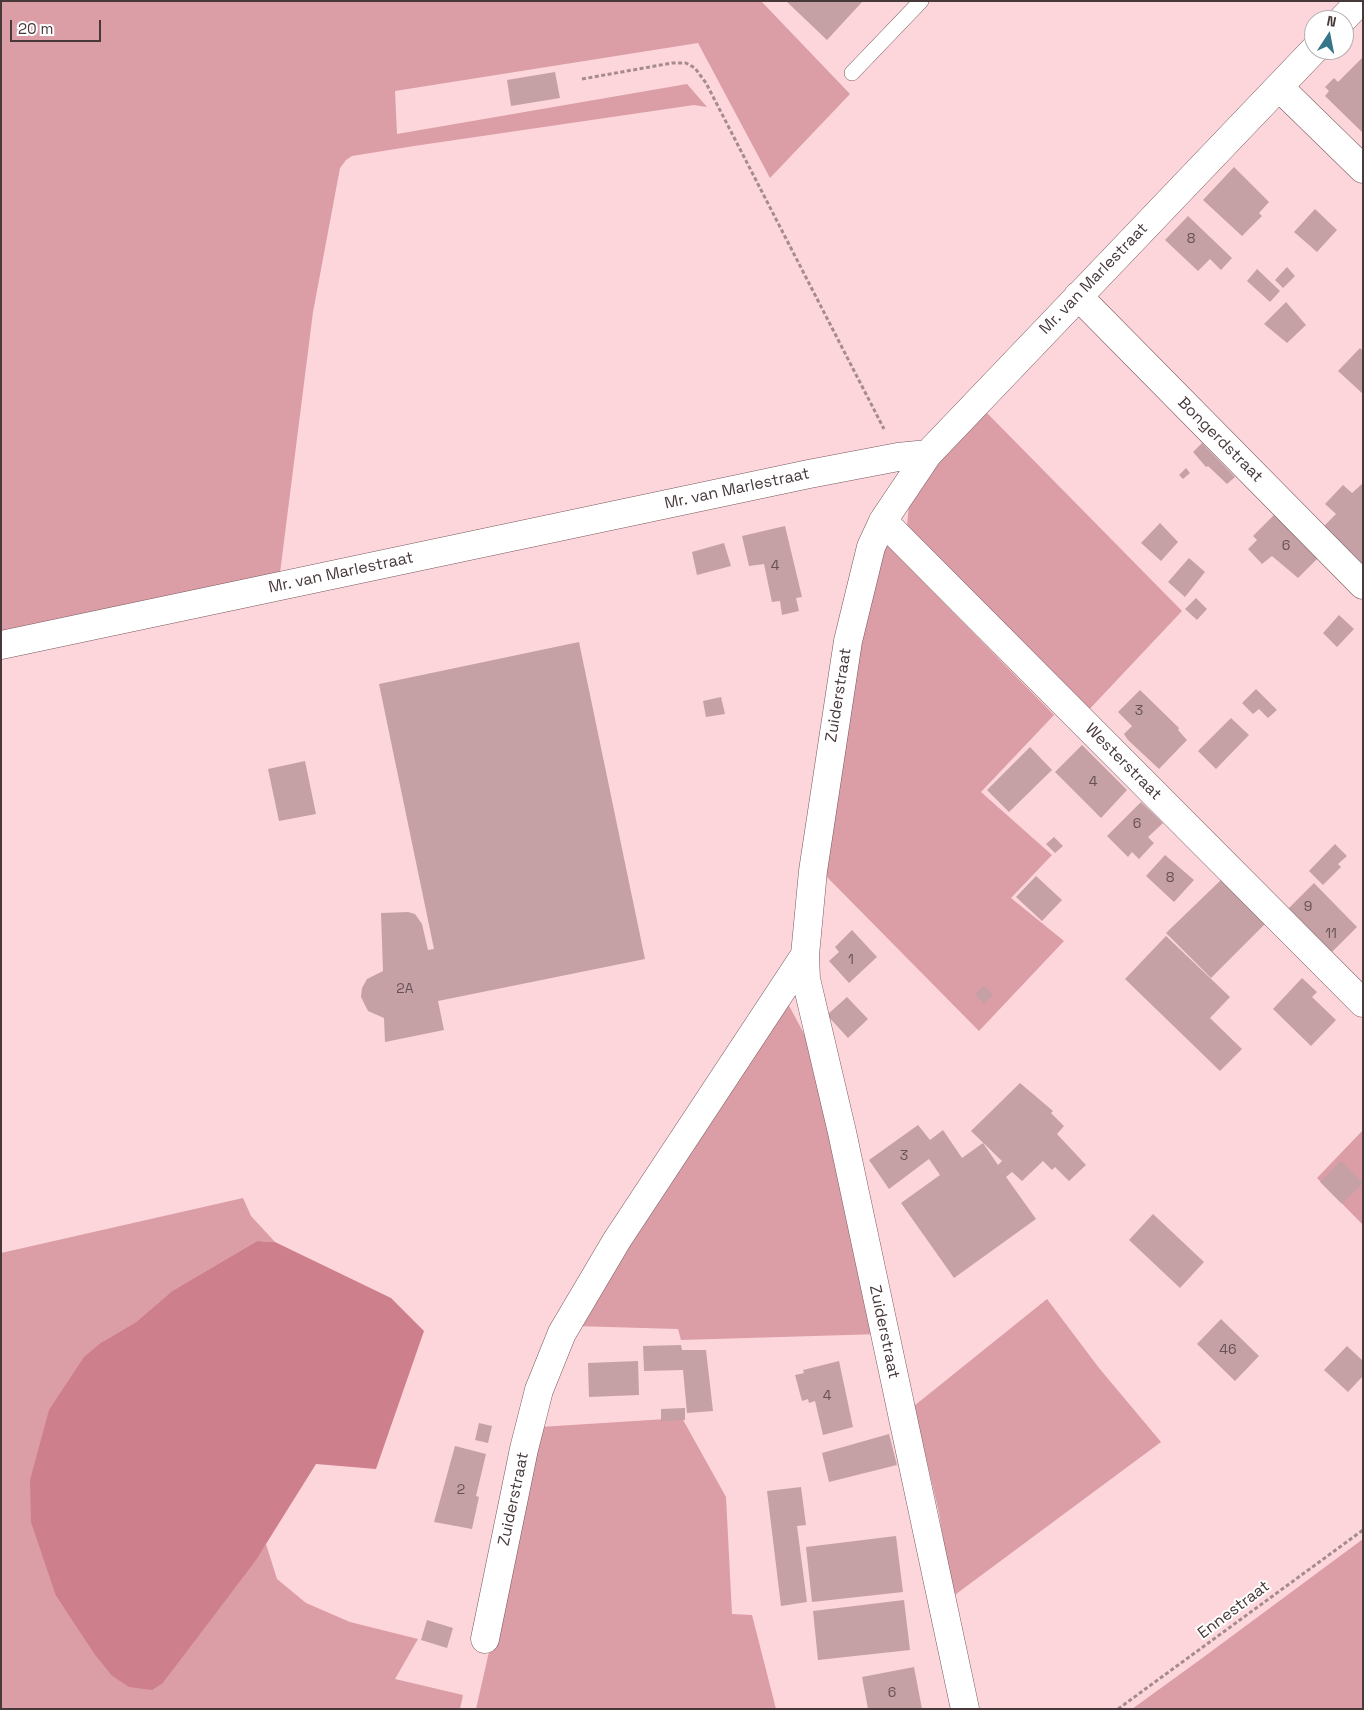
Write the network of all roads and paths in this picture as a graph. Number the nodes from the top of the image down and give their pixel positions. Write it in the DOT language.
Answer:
graph roads {
  1 [pos="922,1"];
  2 [pos="1305,60"];
  3 [pos="852,73"];
  4 [pos="582,79"];
  5 [pos="1279,87"];
  6 [pos="1363,169"];
  7 [pos="1078,296"];
  8 [pos="928,454"];
  9 [pos="898,456"];
  10 [pos="883,521"];
  11 [pos="1363,585"];
  12 [pos="1,645"];
  13 [pos="805,954"];
  14 [pos="1363,1003"];
  15 [pos="1363,1530"];
  16 [pos="484,1639"];
  17 [pos="964,1709"];
  18 [pos="1118,1709"];
  1 -- 3 [label="lane"];
  2 -- 5 [label="street, Mr. van Marlestraat"];
  4 -- 9 [label="path"];
  5 -- 6 [label="street"];
  5 -- 7 [label="street, Mr. van Marlestraat"];
  7 -- 8 [label="street, Mr. van Marlestraat"];
  7 -- 11 [label="street, Bongerdstraat"];
  8 -- 9 [label="street, Mr. van Marlestraat"];
  8 -- 10 [label="street, Zuiderstraat"];
  9 -- 12 [label="street, Mr. van Marlestraat"];
  10 -- 13 [label="street, Zuiderstraat"];
  10 -- 14 [label="street, Westerstraat"];
  13 -- 16 [label="street, Zuiderstraat"];
  13 -- 17 [label="street, Zuiderstraat"];
  15 -- 18 [label="path, Ennestraat"];
}
